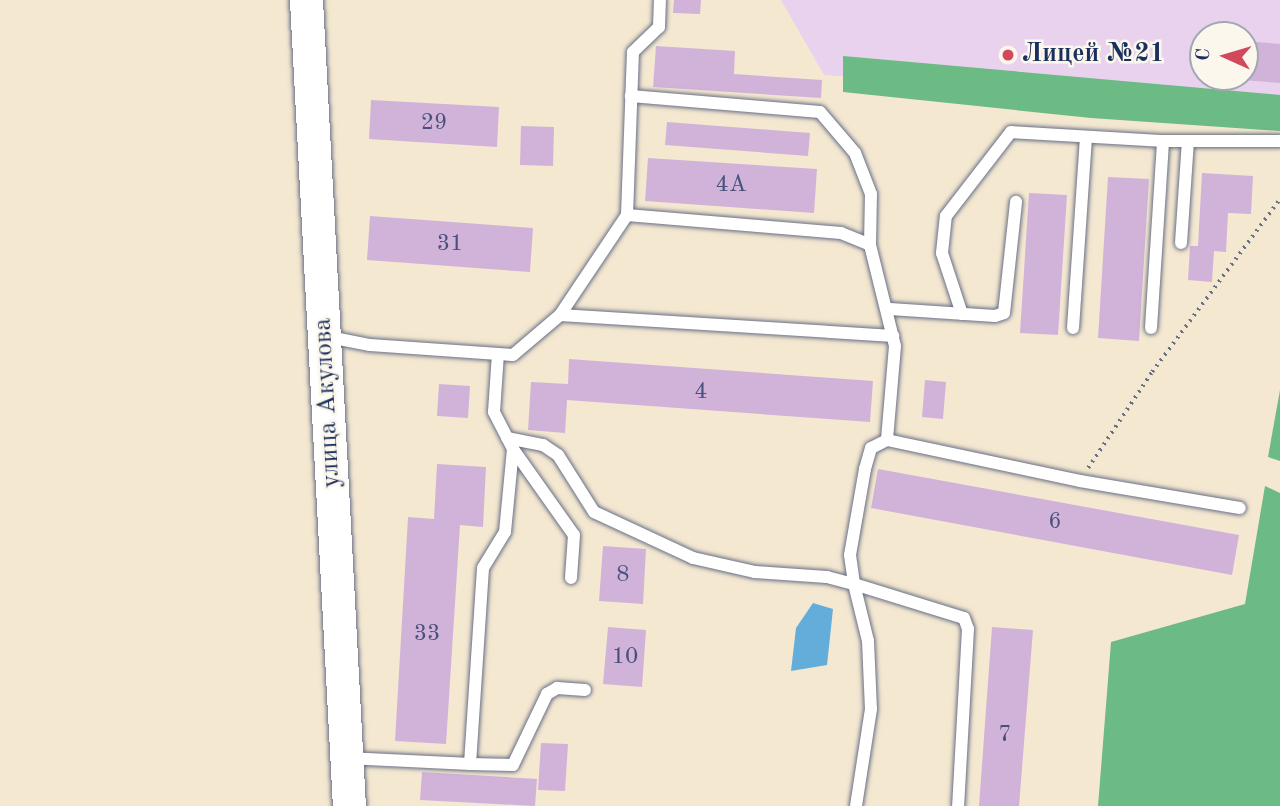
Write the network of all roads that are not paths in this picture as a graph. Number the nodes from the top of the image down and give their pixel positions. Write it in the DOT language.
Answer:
graph roads {
  1 [pos="306,0"];
  2 [pos="660,0"];
  3 [pos="631,96"];
  4 [pos="1086,137"];
  5 [pos="1163,141"];
  6 [pos="1188,141"];
  7 [pos="1280,141"];
  8 [pos="1016,202"];
  9 [pos="627,215"];
  10 [pos="1181,243"];
  11 [pos="870,245"];
  12 [pos="890,309"];
  13 [pos="962,314"];
  14 [pos="560,315"];
  15 [pos="1073,328"];
  16 [pos="1151,328"];
  17 [pos="324,336"];
  18 [pos="893,336"];
  19 [pos="498,354"];
  20 [pos="887,440"];
  21 [pos="510,443"];
  22 [pos="1240,508"];
  23 [pos="571,578"];
  24 [pos="854,584"];
  25 [pos="585,690"];
  26 [pos="347,758"];
  27 [pos="470,764"];
  28 [pos="349,806"];
  29 [pos="856,806"];
  30 [pos="958,806"];
  1 -- 17 [label="main road, улица Акулова"];
  2 -- 3 [label="lane"];
  3 -- 9 [label="lane"];
  3 -- 11 [label="lane"];
  4 -- 5 [label="lane"];
  4 -- 13 [label="lane"];
  4 -- 15 [label="lane"];
  5 -- 6 [label="lane"];
  5 -- 16 [label="lane"];
  6 -- 7 [label="lane"];
  6 -- 10 [label="lane"];
  8 -- 13 [label="lane"];
  9 -- 11 [label="lane"];
  9 -- 14 [label="lane"];
  11 -- 12 [label="lane"];
  12 -- 13 [label="lane"];
  12 -- 18 [label="lane"];
  14 -- 18 [label="lane"];
  14 -- 19 [label="lane"];
  17 -- 19 [label="lane"];
  17 -- 26 [label="main road, улица Акулова"];
  18 -- 20 [label="lane"];
  19 -- 21 [label="lane"];
  20 -- 22 [label="lane"];
  20 -- 24 [label="lane"];
  21 -- 23 [label="lane"];
  21 -- 24 [label="lane"];
  21 -- 27 [label="lane"];
  24 -- 29 [label="lane"];
  24 -- 30 [label="lane"];
  25 -- 27 [label="lane"];
  26 -- 27 [label="lane"];
  26 -- 28 [label="main road, улица Акулова"];
}
